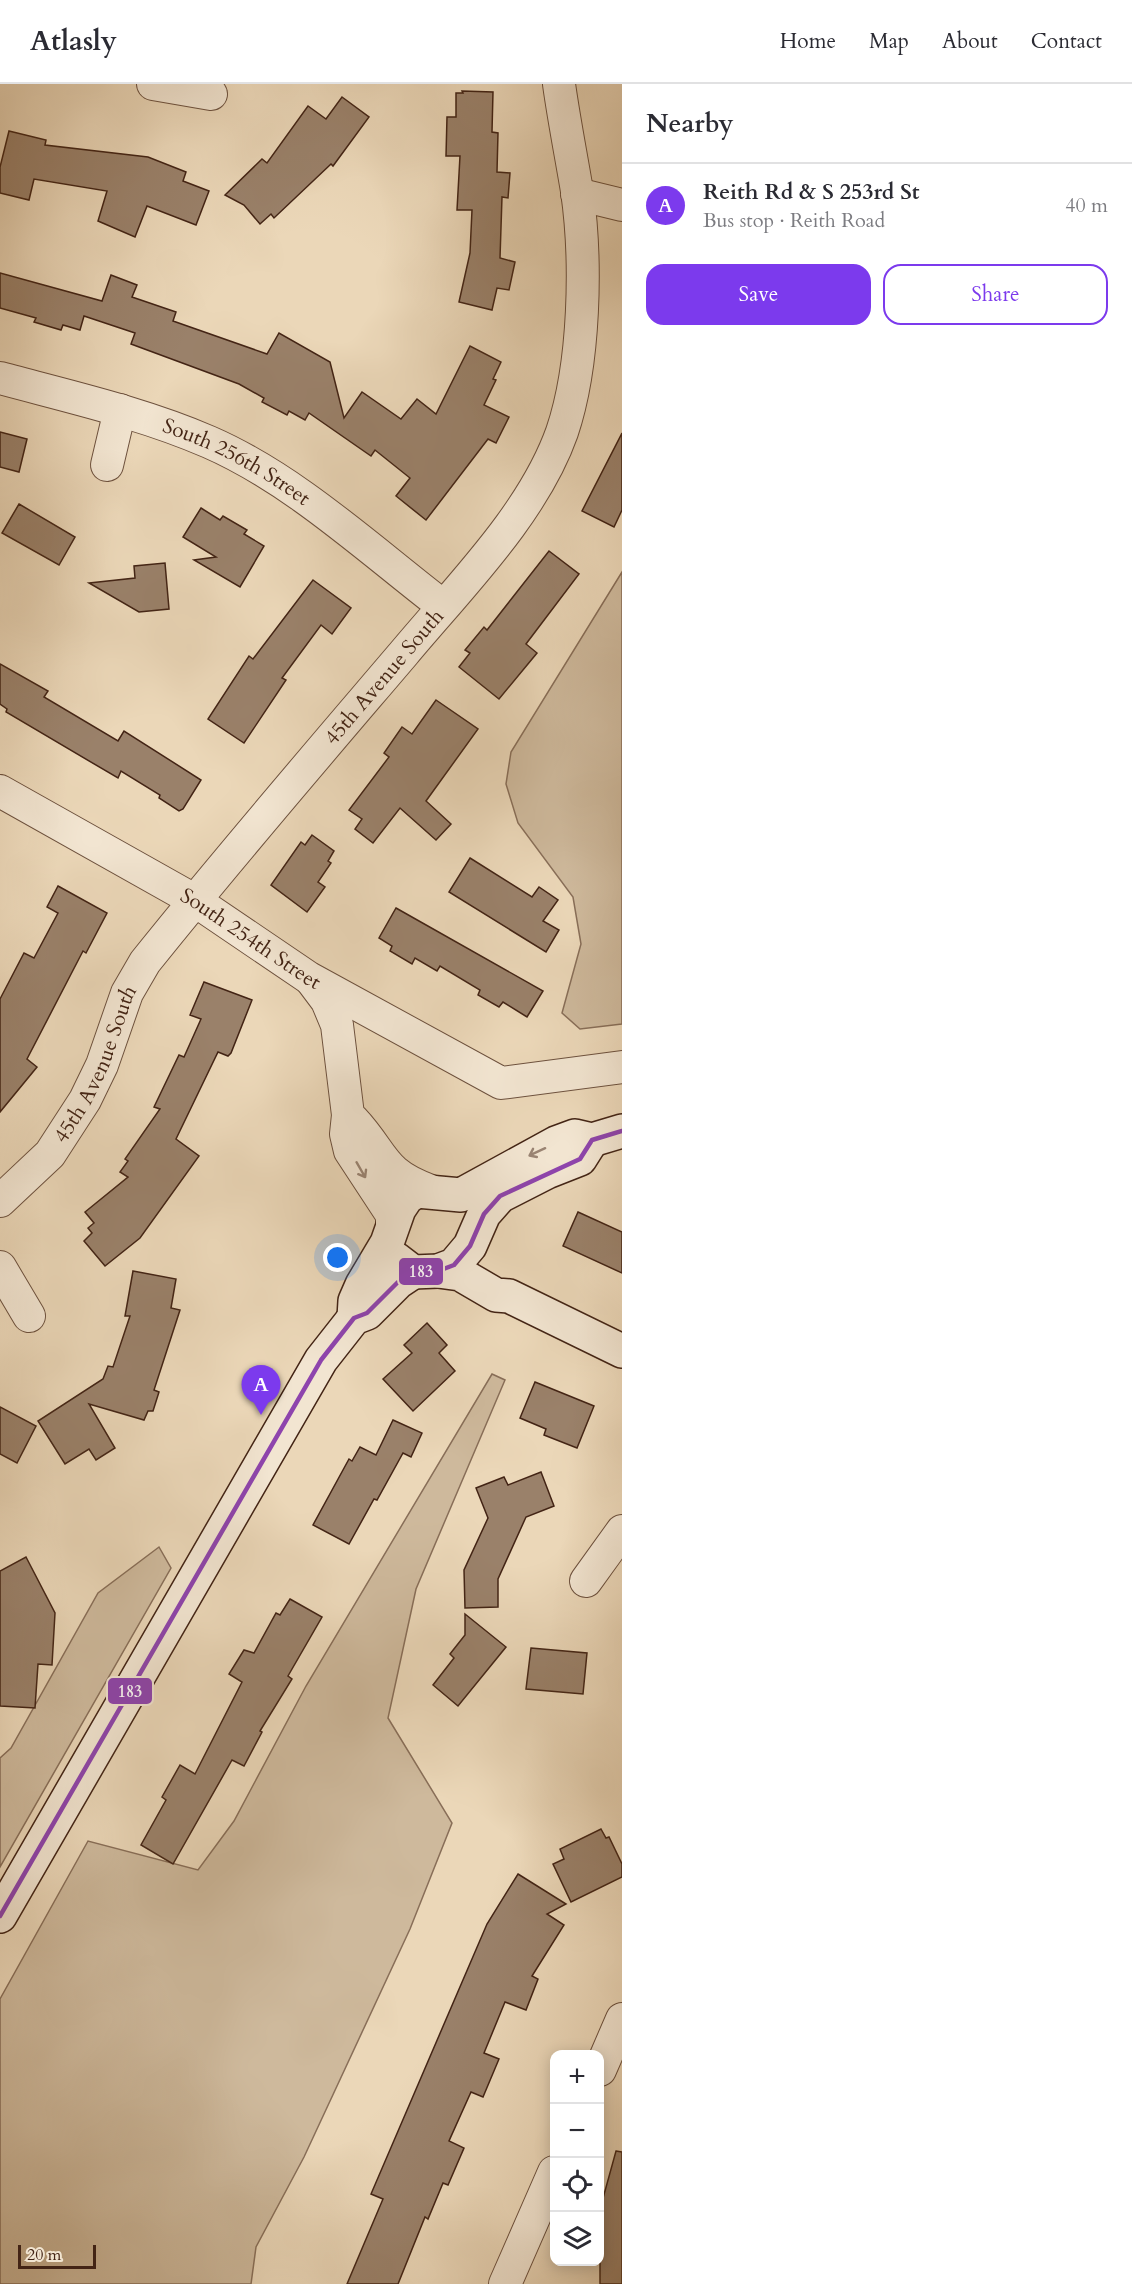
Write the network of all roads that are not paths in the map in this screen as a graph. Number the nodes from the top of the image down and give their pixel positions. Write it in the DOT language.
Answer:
graph roads {
  1 [pos="153,84"];
  2 [pos="559,84"];
  3 [pos="211,94"];
  4 [pos="577,194"];
  5 [pos="622,205"];
  6 [pos="0,378"];
  7 [pos="120,410"];
  8 [pos="107,465"];
  9 [pos="443,606"];
  10 [pos="0,791"];
  11 [pos="194,900"];
  12 [pos="309,978"];
  13 [pos="622,1067"];
  14 [pos="348,1115"];
  15 [pos="607,1135"];
  16 [pos="441,1193"];
  17 [pos="0,1201"];
  18 [pos="392,1228"];
  19 [pos="474,1235"];
  20 [pos="0,1267"];
  21 [pos="425,1271"];
  22 [pos="509,1296"];
  23 [pos="29,1316"];
  24 [pos="354,1318"];
  25 [pos="622,1351"];
  26 [pos="622,1532"];
  27 [pos="586,1581"];
  28 [pos="0,1916"];
  29 [pos="622,2019"];
  30 [pos="604,2061"];
  31 [pos="550,2183"];
  32 [pos="505,2284"];
  1 -- 3 [label="street"];
  2 -- 4 [label="street, 45th Avenue South"];
  4 -- 5 [label="street"];
  4 -- 9 [label="street, 45th Avenue South"];
  6 -- 7 [label="street, South 256th Street"];
  7 -- 8 [label="street"];
  7 -- 9 [label="street, South 256th Street"];
  9 -- 11 [label="street, 45th Avenue South"];
  10 -- 11 [label="street, South 254th Street"];
  11 -- 12 [label="street, South 254th Street"];
  11 -- 17 [label="street, 45th Avenue South"];
  12 -- 13 [label="street, South 254th Street"];
  12 -- 14 [label="street"];
  14 -- 16 [label="street"];
  14 -- 18 [label="street, one-way"];
  15 -- 16 [label="main road, one-way"];
  15 -- 19 [label="main road"];
  16 -- 18 [label="main road"];
  16 -- 19 [label="main road"];
  18 -- 21 [label="main road"];
  18 -- 24 [label="main road"];
  19 -- 21 [label="main road"];
  19 -- 22 [label="main road"];
  20 -- 23 [label="street"];
  21 -- 22 [label="main road"];
  21 -- 24 [label="main road"];
  22 -- 25 [label="main road"];
  24 -- 28 [label="main road"];
  26 -- 27 [label="street"];
  29 -- 30 [label="street"];
  31 -- 32 [label="street"];
}
